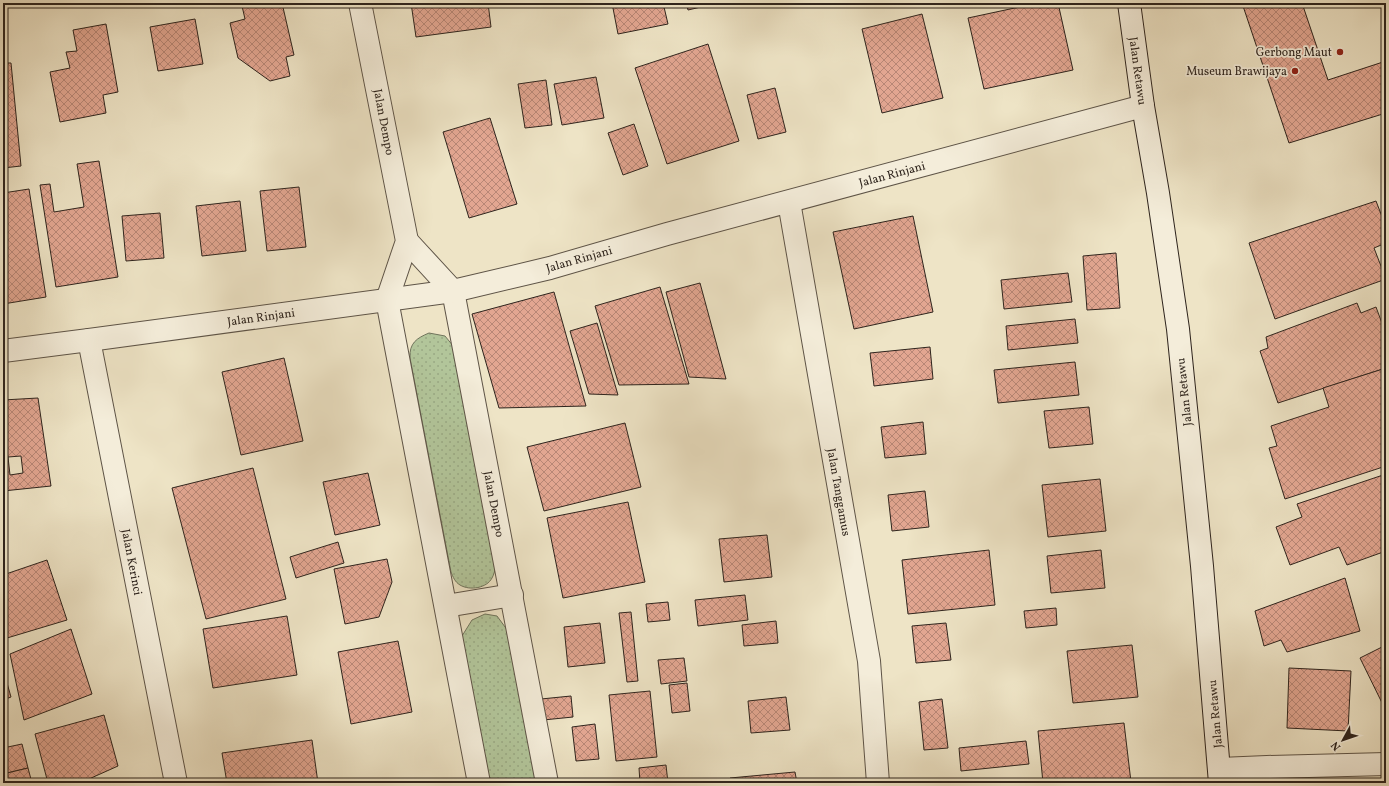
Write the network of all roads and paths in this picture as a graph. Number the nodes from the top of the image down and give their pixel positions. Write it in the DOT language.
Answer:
graph roads {
  1 [pos="360,3"];
  2 [pos="1129,3"];
  3 [pos="1143,106"];
  4 [pos="789,202"];
  5 [pos="407,241"];
  6 [pos="453,291"];
  7 [pos="387,300"];
  8 [pos="89,340"];
  9 [pos="3,351"];
  10 [pos="512,595"];
  11 [pos="446,606"];
  12 [pos="1386,764"];
  13 [pos="1220,776"];
  14 [pos="176,783"];
  15 [pos="479,783"];
  16 [pos="547,783"];
  17 [pos="878,783"];
  1 -- 5 [label="street, Jalan Dempo"];
  2 -- 3 [label="street, Jalan Retawu"];
  3 -- 4 [label="street, Jalan Rinjani"];
  3 -- 13 [label="street, Jalan Retawu"];
  4 -- 6 [label="street, Jalan Rinjani"];
  4 -- 17 [label="street, Jalan Tanggamus"];
  5 -- 6 [label="street"];
  5 -- 7 [label="street, Jalan Dempo"];
  6 -- 7 [label="street, Jalan Rinjani"];
  6 -- 10 [label="street, Jalan Dempo"];
  7 -- 8 [label="street, Jalan Rinjani"];
  7 -- 11 [label="street, Jalan Dempo"];
  8 -- 9 [label="street, Jalan Rinjani"];
  8 -- 14 [label="street, Jalan Kerinci"];
  10 -- 11 [label="street"];
  10 -- 16 [label="street, Jalan Dempo"];
  11 -- 15 [label="street, Jalan Dempo"];
  12 -- 13 [label="street"];
}
